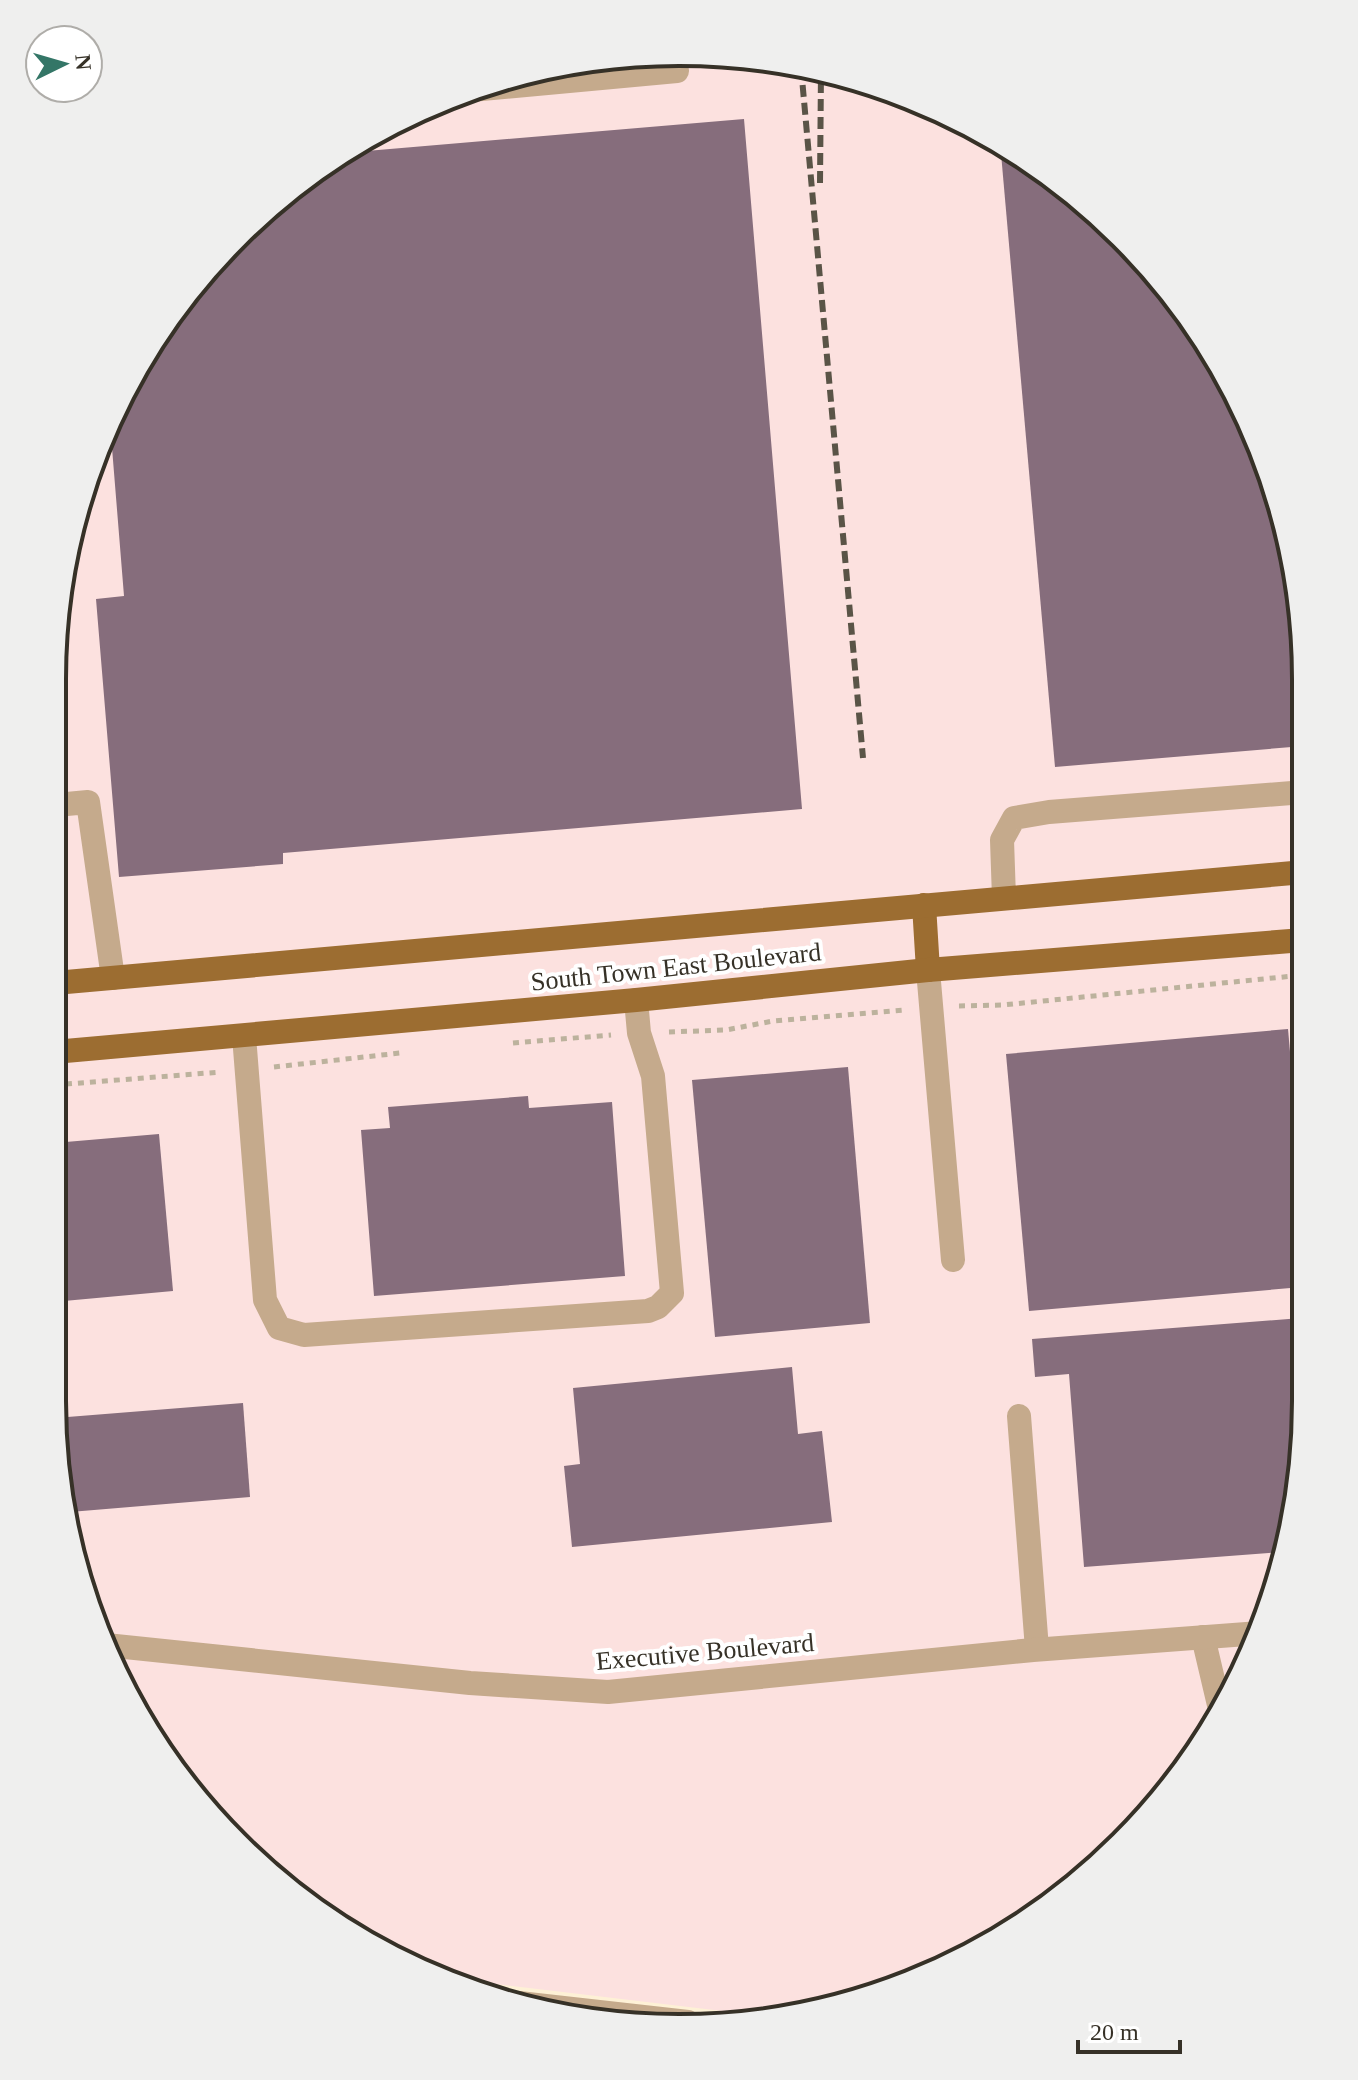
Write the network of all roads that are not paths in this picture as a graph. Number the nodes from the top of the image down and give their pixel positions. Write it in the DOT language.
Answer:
graph roads {
  1 [pos="677,71"];
  2 [pos="531,84"];
  3 [pos="1292,793"];
  4 [pos="66,804"];
  5 [pos="1292,873"];
  6 [pos="1004,898"];
  7 [pos="924,905"];
  8 [pos="1292,941"];
  9 [pos="928,970"];
  10 [pos="113,978"];
  11 [pos="66,982"];
  12 [pos="636,1000"];
  13 [pos="244,1036"];
  14 [pos="66,1051"];
  15 [pos="953,1260"];
  16 [pos="1019,1416"];
  17 [pos="1246,1634"];
  18 [pos="1203,1637"];
  19 [pos="118,1646"];
  20 [pos="1037,1649"];
  21 [pos="1217,1695"];
  1 -- 2 [label="street"];
  3 -- 6 [label="street"];
  4 -- 10 [label="street"];
  5 -- 6 [label="main road, South Town East Boulevard"];
  6 -- 7 [label="main road, South Town East Boulevard"];
  7 -- 9 [label="main road"];
  7 -- 10 [label="main road, South Town East Boulevard"];
  8 -- 9 [label="main road, South Town East Boulevard"];
  9 -- 12 [label="main road, South Town East Boulevard"];
  9 -- 15 [label="street"];
  10 -- 11 [label="main road, South Town East Boulevard"];
  12 -- 13 [label="main road, South Town East Boulevard"];
  12 -- 13 [label="street"];
  13 -- 14 [label="main road, South Town East Boulevard"];
  16 -- 20 [label="street"];
  17 -- 18 [label="street, Executive Boulevard"];
  18 -- 20 [label="street, Executive Boulevard"];
  18 -- 21 [label="street"];
  19 -- 20 [label="street, Executive Boulevard"];
}
